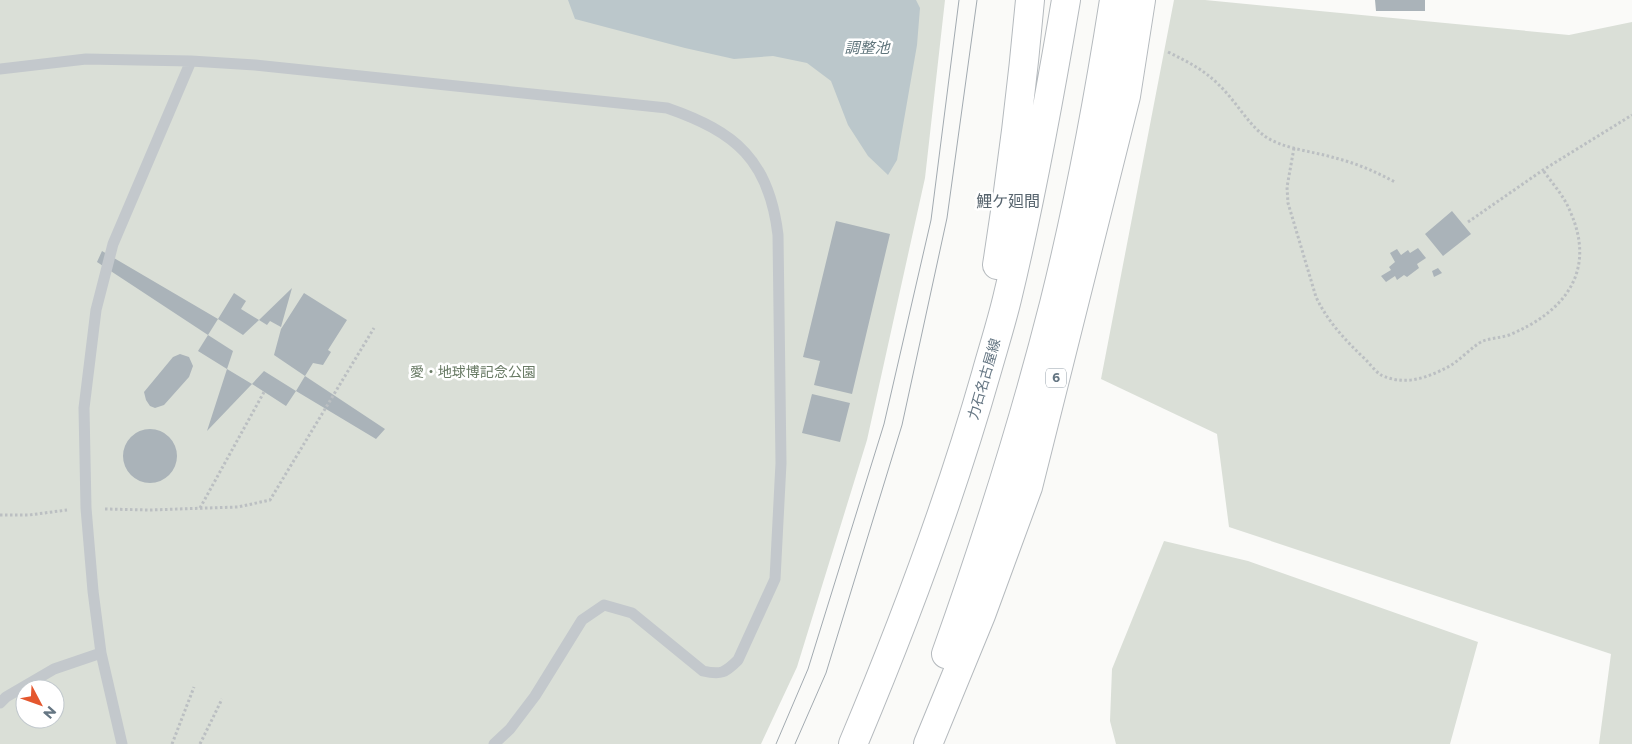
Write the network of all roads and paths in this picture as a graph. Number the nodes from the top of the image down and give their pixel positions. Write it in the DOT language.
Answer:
graph roads {
  1 [pos="1030,0"];
  2 [pos="1066,0"];
  3 [pos="1114,0"];
  4 [pos="1141,0"];
  5 [pos="1168,52"];
  6 [pos="191,61"];
  7 [pos="0,69"];
  8 [pos="1632,115"];
  9 [pos="1294,148"];
  10 [pos="1543,170"];
  11 [pos="1395,182"];
  12 [pos="1468,222"];
  13 [pos="374,328"];
  14 [pos="264,392"];
  15 [pos="972,424"];
  16 [pos="86,508"];
  17 [pos="200,508"];
  18 [pos="0,515"];
  19 [pos="101,653"];
  20 [pos="194,687"];
  21 [pos="222,699"];
  22 [pos="0,704"];
  23 [pos="122,744"];
  24 [pos="172,744"];
  25 [pos="200,744"];
  26 [pos="494,744"];
  27 [pos="852,744"];
  28 [pos="912,744"];
  29 [pos="928,744"];
  1 -- 15 [label="main road"];
  2 -- 15 [label="main road, 力石名古屋線"];
  3 -- 28 [label="main road, 6"];
  4 -- 29 [label="main road, 6"];
  5 -- 9 [label="path"];
  6 -- 7 [label="lane"];
  6 -- 16 [label="lane"];
  6 -- 26 [label="lane"];
  8 -- 10 [label="path"];
  9 -- 10 [label="path"];
  9 -- 11 [label="path"];
  10 -- 12 [label="path"];
  13 -- 17 [label="path"];
  14 -- 17 [label="path"];
  15 -- 27 [label="main road, 力石名古屋線"];
  16 -- 17 [label="path"];
  16 -- 18 [label="path"];
  16 -- 19 [label="lane"];
  19 -- 22 [label="lane"];
  19 -- 23 [label="lane"];
  20 -- 24 [label="path"];
  21 -- 25 [label="path"];
}
